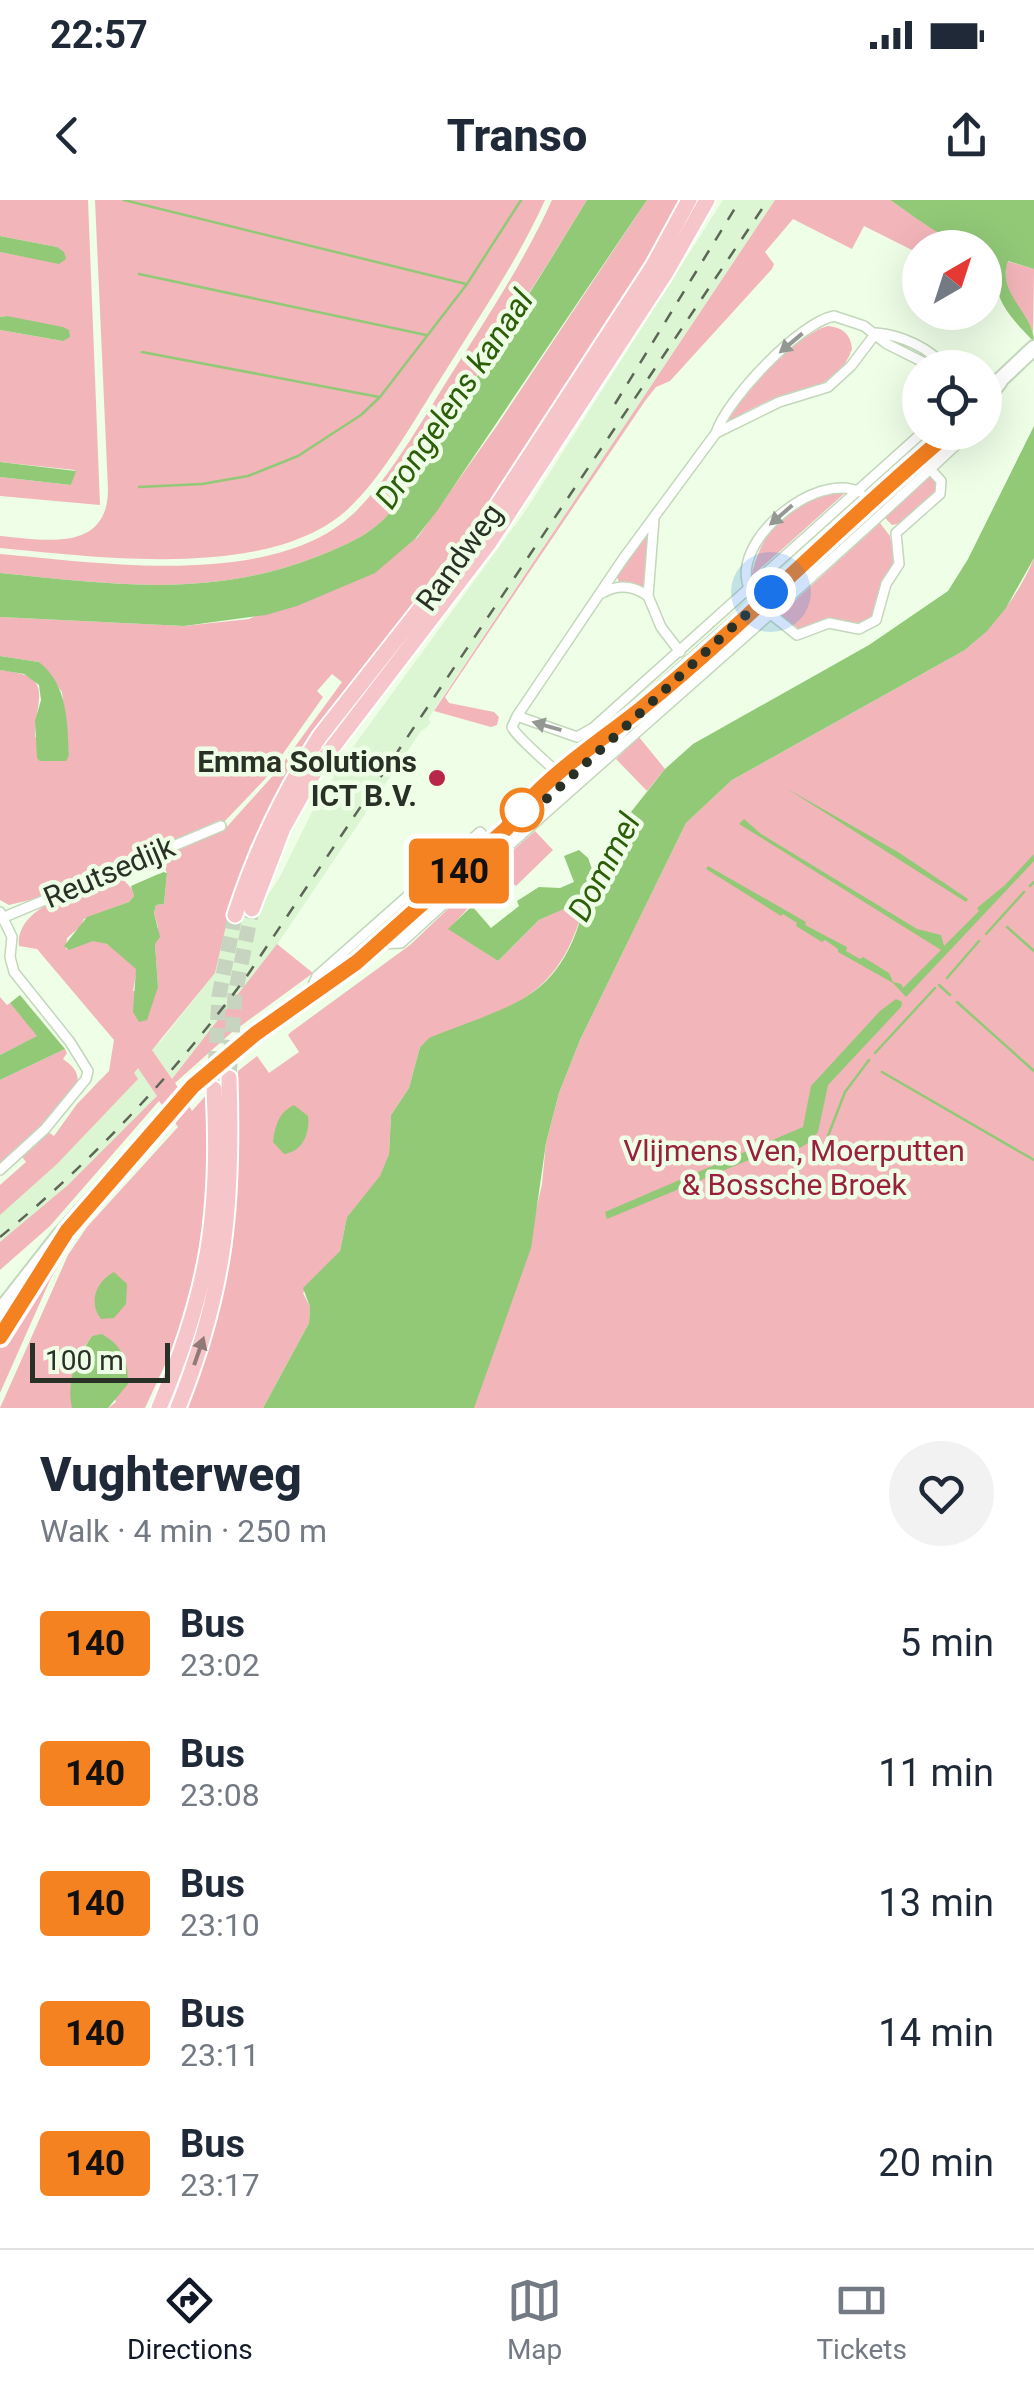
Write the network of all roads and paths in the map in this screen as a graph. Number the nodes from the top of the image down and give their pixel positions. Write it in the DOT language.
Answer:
graph roads {
  1 [pos="689,200"];
  2 [pos="707,200"];
  3 [pos="876,332"];
  4 [pos="925,350"];
  5 [pos="902,352"];
  6 [pos="1030,352"];
  7 [pos="1002,378"];
  8 [pos="716,433"];
  9 [pos="904,450"];
  10 [pos="928,450"];
  11 [pos="947,450"];
  12 [pos="931,470"];
  13 [pos="860,492"];
  14 [pos="880,517"];
  15 [pos="654,519"];
  16 [pos="896,533"];
  17 [pos="750,590"];
  18 [pos="600,595"];
  19 [pos="648,596"];
  20 [pos="772,616"];
  21 [pos="680,652"];
  22 [pos="517,716"];
  23 [pos="566,782"];
  24 [pos="221,826"];
  25 [pos="485,838"];
  26 [pos="252,909"];
  27 [pos="235,914"];
  28 [pos="1,916"];
  29 [pos="377,944"];
  30 [pos="307,999"];
  31 [pos="229,1078"];
  32 [pos="214,1088"];
  33 [pos="0,1170"];
  34 [pos="67,1231"];
  35 [pos="217,1252"];
  36 [pos="209,1292"];
  37 [pos="0,1311"];
  38 [pos="0,1337"];
  39 [pos="159,1408"];
  40 [pos="178,1408"];
  1 -- 27 [label="main road, Randweg"];
  2 -- 26 [label="main road, Randweg"];
  3 -- 4 [label="street"];
  3 -- 5 [label="street"];
  3 -- 8 [label="street"];
  3 -- 8 [label="street, one-way"];
  6 -- 7 [label="main road"];
  8 -- 15 [label="street"];
  9 -- 13 [label="street"];
  10 -- 23 [label="main road"];
  11 -- 12 [label="street"];
  12 -- 14 [label="street"];
  12 -- 16 [label="street"];
  13 -- 17 [label="street"];
  13 -- 17 [label="street, one-way"];
  14 -- 16 [label="street"];
  14 -- 20 [label="street"];
  15 -- 18 [label="street"];
  15 -- 19 [label="street"];
  16 -- 20 [label="street"];
  17 -- 21 [label="street"];
  18 -- 19 [label="street"];
  18 -- 22 [label="street"];
  19 -- 21 [label="street"];
  20 -- 23 [label="street"];
  21 -- 22 [label="street, one-way"];
  22 -- 23 [label="street"];
  23 -- 25 [label="main road"];
  23 -- 29 [label="street"];
  24 -- 28 [label="street, Reutsedijk"];
  25 -- 29 [label="main road"];
  25 -- 30 [label="street"];
  28 -- 33 [label="street"];
  29 -- 30 [label="main road"];
  30 -- 34 [label="main road"];
  31 -- 35 [label="main road"];
  32 -- 35 [label="main road"];
  34 -- 37 [label="main road"];
  34 -- 38 [label="main road"];
  35 -- 36 [label="main road"];
  36 -- 39 [label="main road"];
  40 -- 36 [label="main road, one-way"];
}
